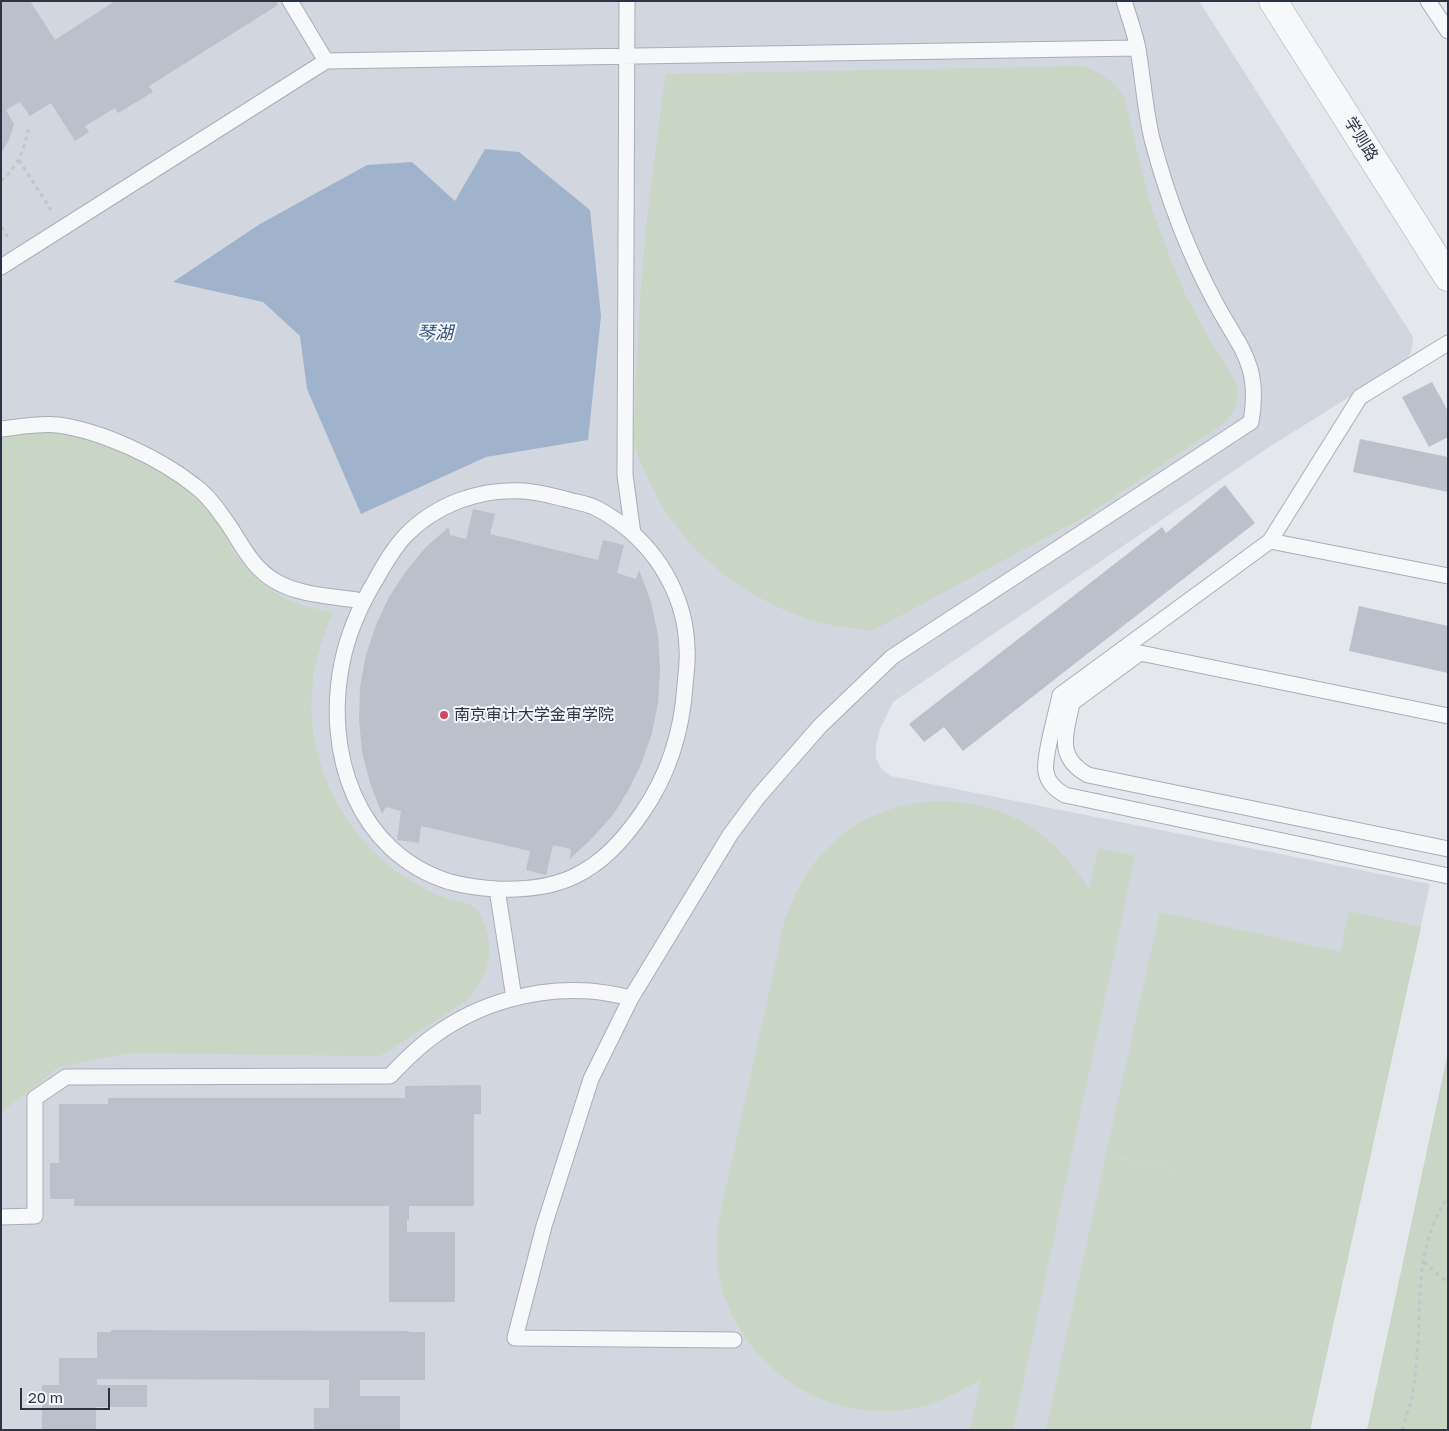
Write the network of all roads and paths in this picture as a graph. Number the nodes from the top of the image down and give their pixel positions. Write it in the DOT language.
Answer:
graph roads {
  1 [pos="290,1"];
  2 [pos="627,1"];
  3 [pos="1124,1"];
  4 [pos="1274,1"];
  5 [pos="1428,1"];
  6 [pos="1448,31"];
  7 [pos="1137,48"];
  8 [pos="627,56"];
  9 [pos="326,61"];
  10 [pos="29,126"];
  11 [pos="19,160"];
  12 [pos="1,181"];
  13 [pos="63,228"];
  14 [pos="1,267"];
  15 [pos="1448,277"];
  16 [pos="1448,343"];
  17 [pos="1,429"];
  18 [pos="634,534"];
  19 [pos="1270,541"];
  20 [pos="1448,576"];
  21 [pos="363,601"];
  22 [pos="1448,716"];
  23 [pos="1448,850"];
  24 [pos="1448,876"];
  25 [pos="497,889"];
  26 [pos="514,998"];
  27 [pos="631,998"];
  28 [pos="1448,1197"];
  29 [pos="1,1217"];
  30 [pos="1423,1262"];
  31 [pos="1448,1283"];
  32 [pos="734,1340"];
  33 [pos="1402,1430"];
  1 -- 9 [label="lane"];
  2 -- 8 [label="lane"];
  3 -- 7 [label="lane"];
  4 -- 15 [label="street, 学则路"];
  5 -- 6 [label="lane"];
  7 -- 8 [label="lane"];
  7 -- 27 [label="lane"];
  8 -- 9 [label="lane"];
  8 -- 18 [label="lane"];
  9 -- 13 [label="lane"];
  10 -- 11 [label="path"];
  11 -- 12 [label="path"];
  11 -- 13 [label="path"];
  13 -- 14 [label="lane"];
  16 -- 19 [label="lane"];
  17 -- 21 [label="lane"];
  18 -- 21 [label="lane"];
  18 -- 25 [label="lane"];
  19 -- 20 [label="lane"];
  19 -- 24 [label="lane"];
  21 -- 25 [label="lane"];
  22 -- 23 [label="lane"];
  25 -- 26 [label="lane"];
  26 -- 27 [label="lane"];
  26 -- 29 [label="lane"];
  27 -- 32 [label="lane"];
  28 -- 30 [label="path"];
  30 -- 31 [label="path"];
  30 -- 33 [label="path"];
}
